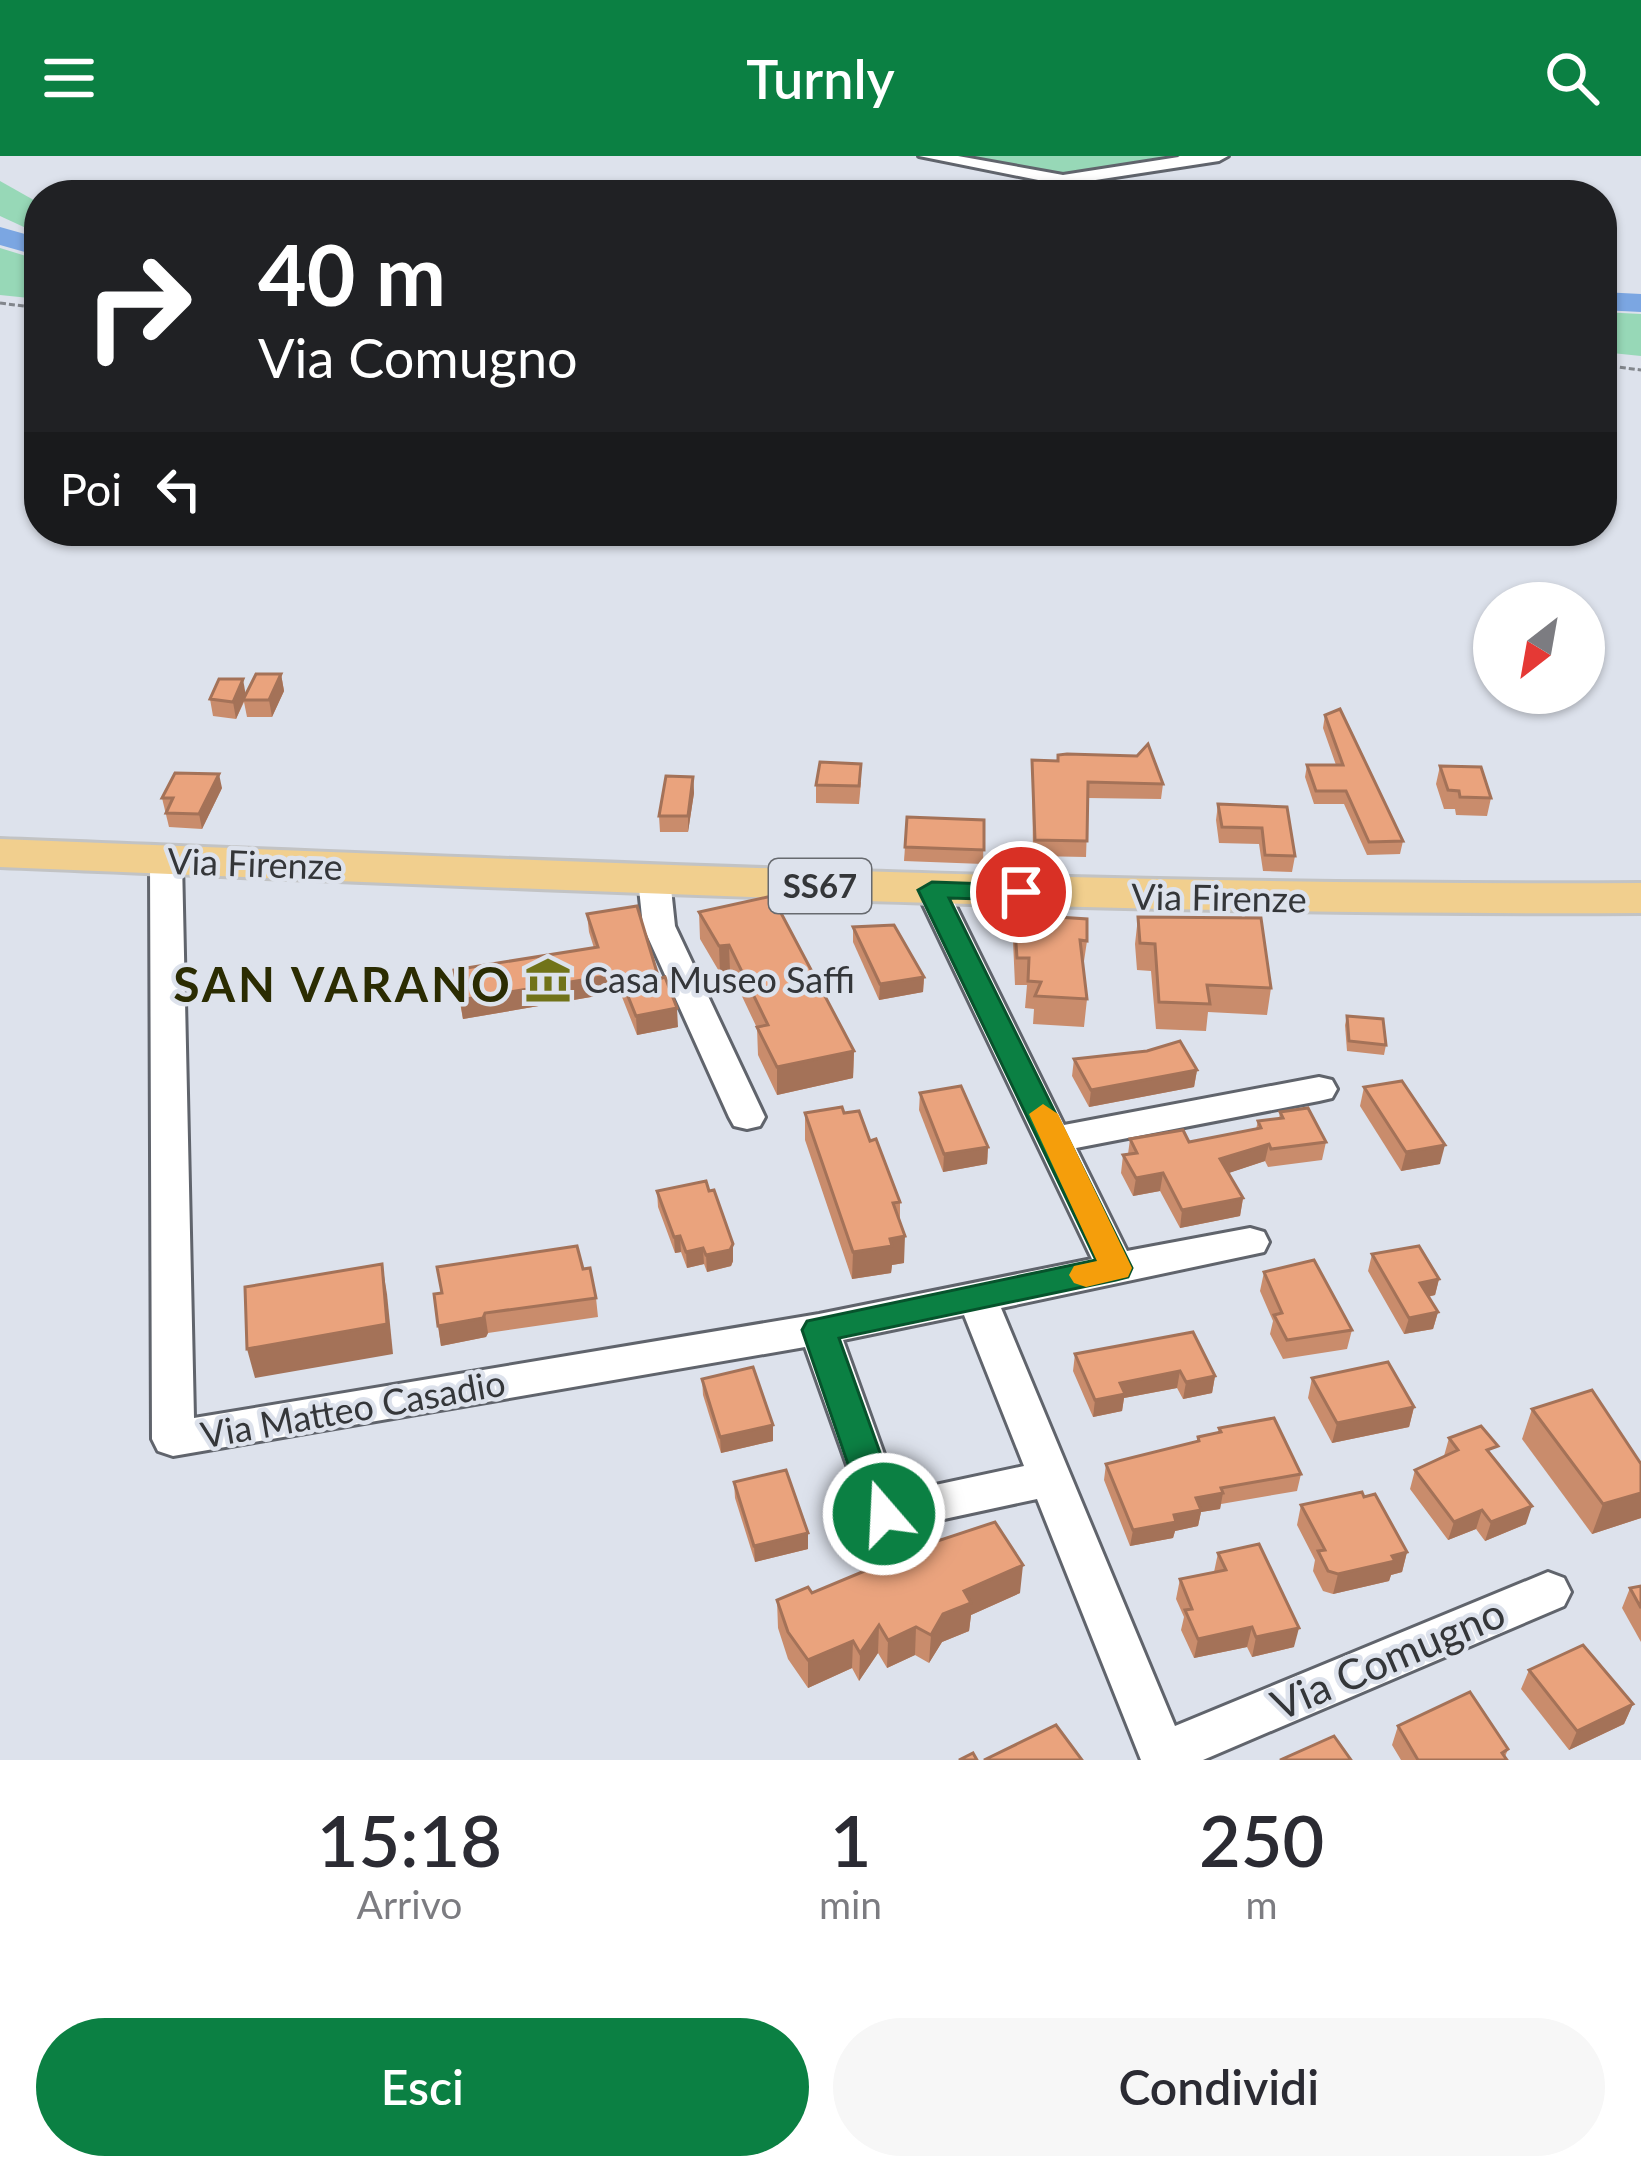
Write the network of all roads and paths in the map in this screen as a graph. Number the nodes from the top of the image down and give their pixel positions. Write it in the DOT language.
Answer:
graph roads {
  1 [pos="928,156"];
  2 [pos="1219,156"];
  3 [pos="1184,157"];
  4 [pos="0,853"];
  5 [pos="166,861"];
  6 [pos="653,879"];
  7 [pos="932,890"];
  8 [pos="1641,898"];
  9 [pos="1319,1089"];
  10 [pos="747,1117"];
  11 [pos="1055,1139"];
  12 [pos="1250,1242"];
  13 [pos="1116,1268"];
  14 [pos="976,1298"];
  15 [pos="819,1330"];
  16 [pos="1050,1478"];
  17 [pos="1547,1592"];
  18 [pos="1164,1757"];
  1 -- 3 [label="street"];
  2 -- 3 [label="street"];
  4 -- 5 [label="main road, Via Firenze / SS67"];
  5 -- 6 [label="main road, Via Firenze / SS67"];
  5 -- 15 [label="street, Via Matteo Casadio"];
  6 -- 7 [label="main road, Via Firenze / SS67"];
  6 -- 10 [label="street"];
  7 -- 8 [label="main road, Via Firenze / SS67"];
  7 -- 11 [label="street"];
  9 -- 11 [label="street"];
  11 -- 13 [label="street"];
  12 -- 13 [label="street"];
  13 -- 14 [label="street"];
  14 -- 15 [label="street"];
  14 -- 16 [label="street, Via Comugno"];
  15 -- 16 [label="street"];
  16 -- 18 [label="street, Via Comugno"];
  17 -- 18 [label="street, Via Comugno"];
}
